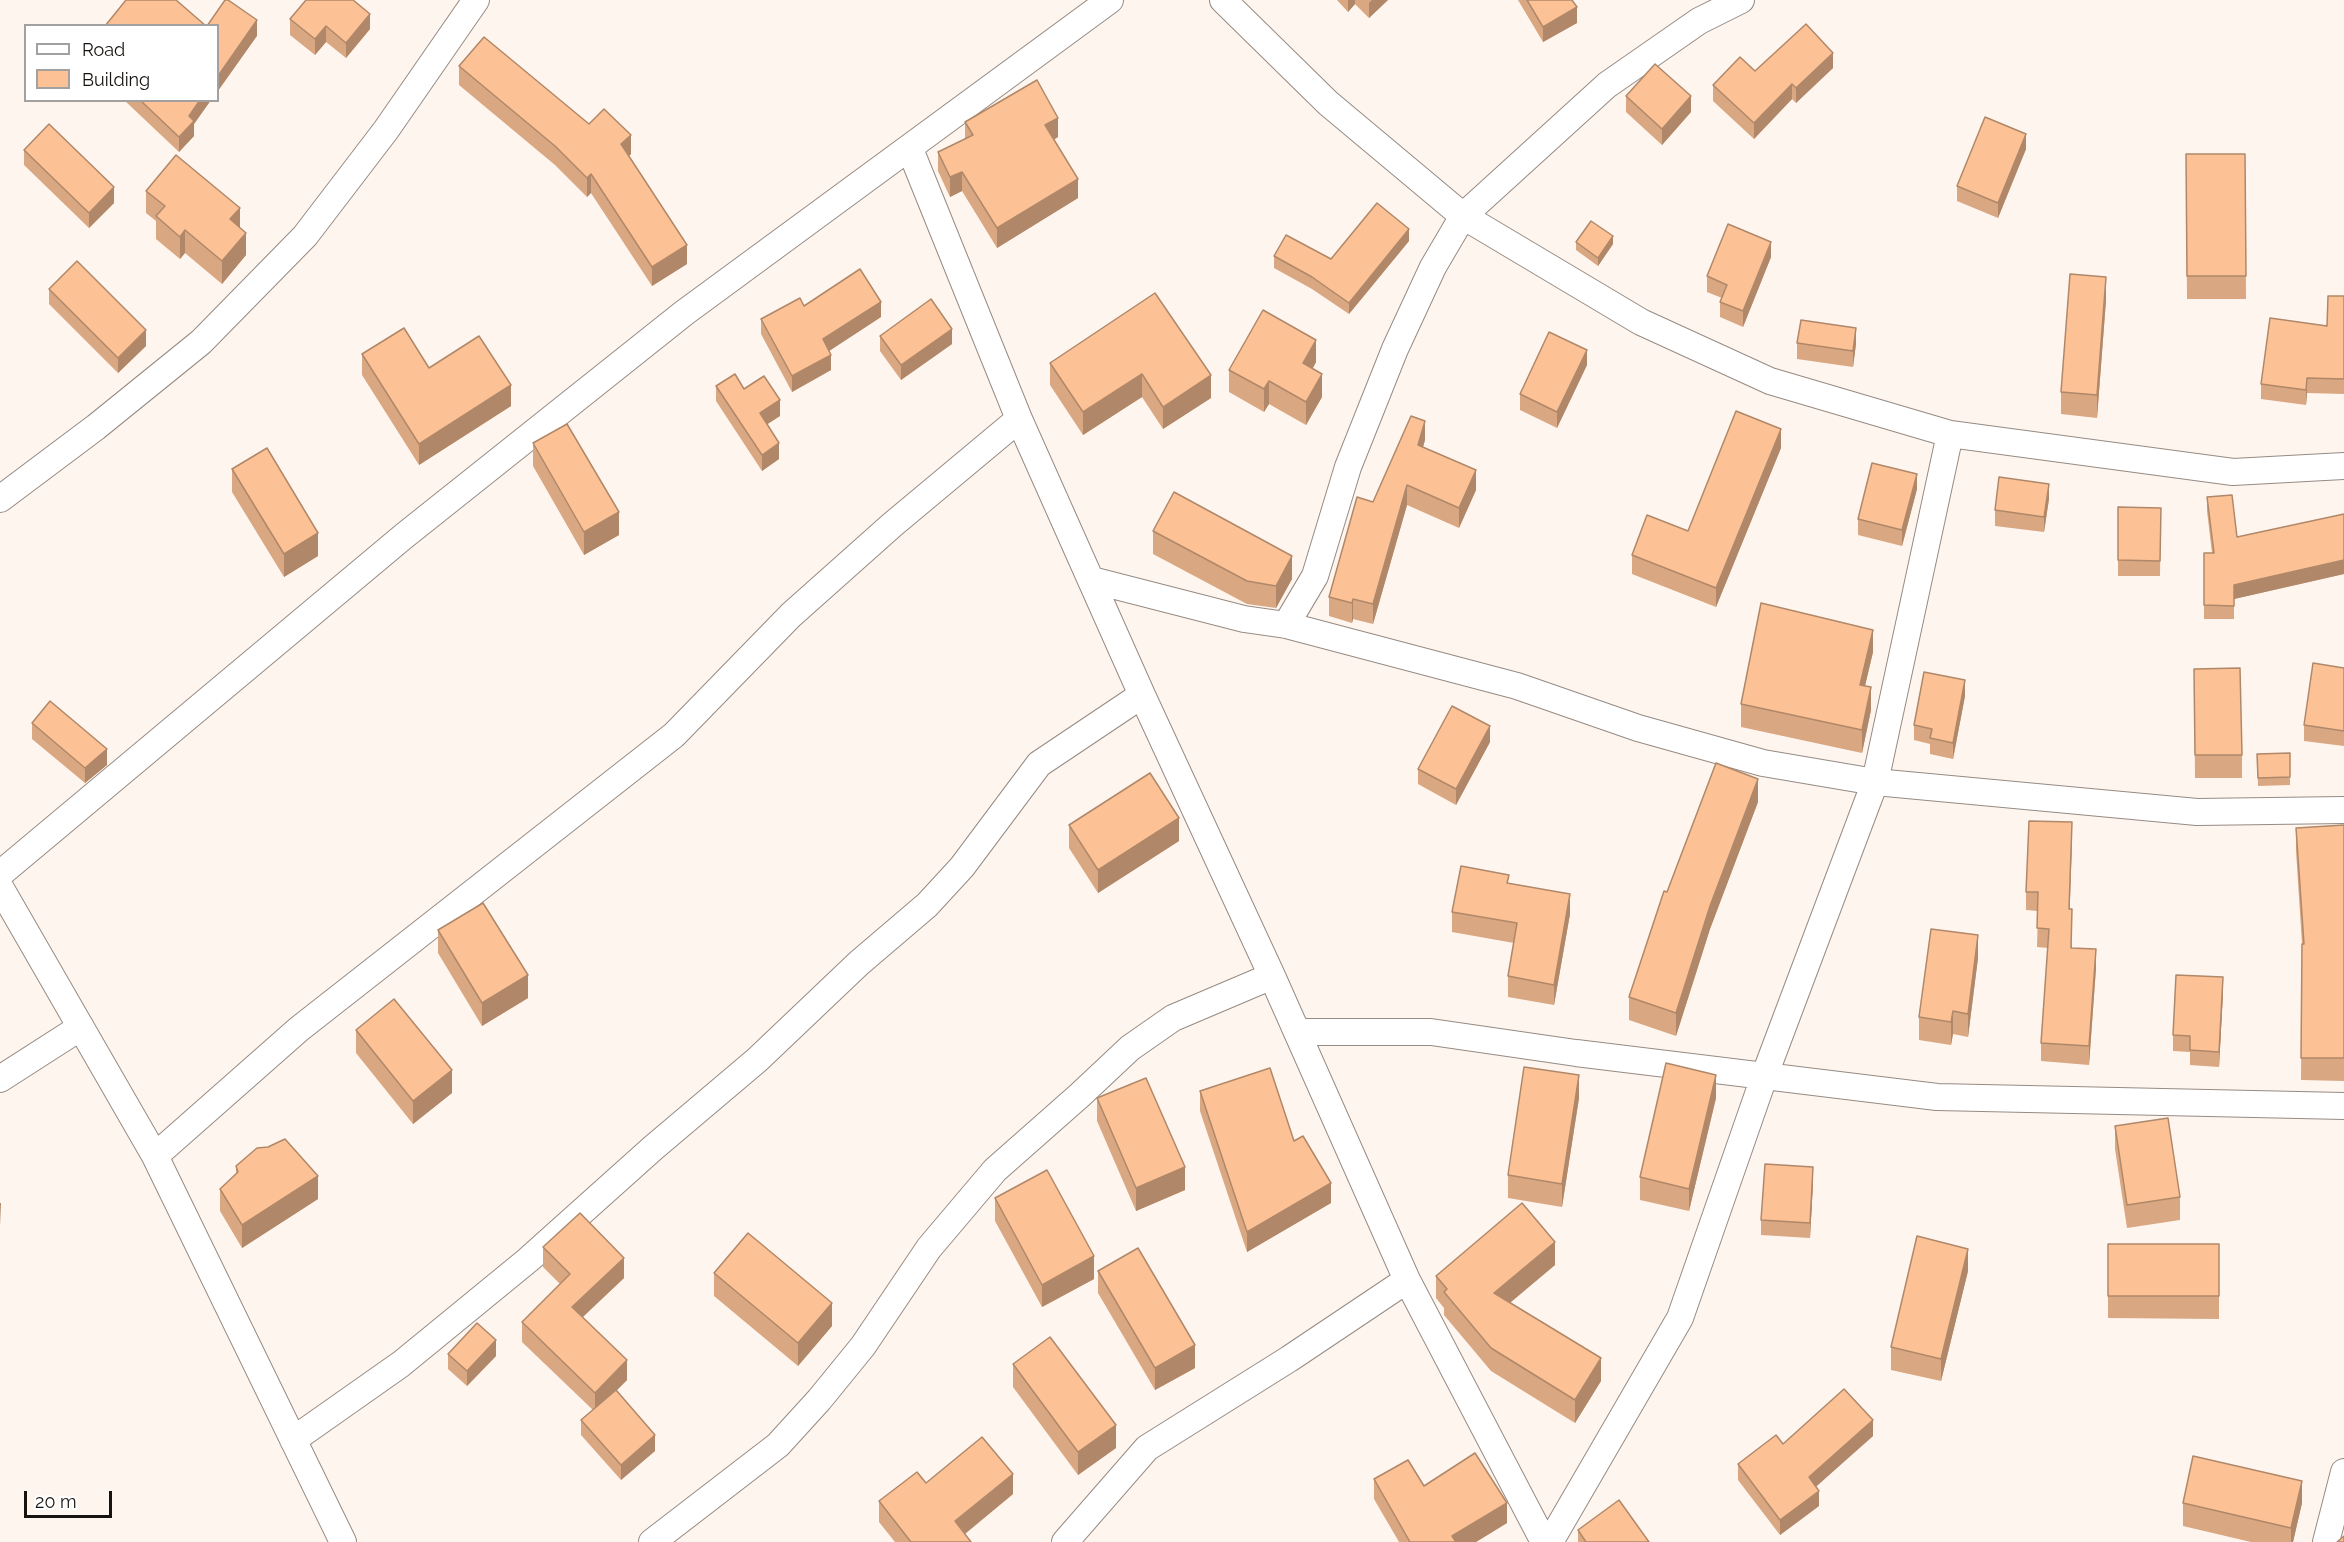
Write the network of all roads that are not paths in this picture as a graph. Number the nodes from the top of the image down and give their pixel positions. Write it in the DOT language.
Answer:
graph roads {
  1 [pos="476,0"];
  2 [pos="1110,0"];
  3 [pos="1223,0"];
  4 [pos="1741,0"];
  5 [pos="910,149"];
  6 [pos="1463,216"];
  7 [pos="1018,419"];
  8 [pos="1950,434"];
  9 [pos="2344,466"];
  10 [pos="0,499"];
  11 [pos="1092,580"];
  12 [pos="1286,625"];
  13 [pos="1142,694"];
  14 [pos="1875,782"];
  15 [pos="2344,810"];
  16 [pos="0,874"];
  17 [pos="0,887"];
  18 [pos="1272,976"];
  19 [pos="81,1028"];
  20 [pos="1297,1032"];
  21 [pos="1764,1077"];
  22 [pos="0,1079"];
  23 [pos="2344,1106"];
  24 [pos="155,1156"];
  25 [pos="1407,1280"];
  26 [pos="293,1440"];
  27 [pos="2344,1472"];
  28 [pos="343,1542"];
  29 [pos="652,1542"];
  30 [pos="1065,1542"];
  31 [pos="1544,1542"];
  32 [pos="1550,1542"];
  33 [pos="2326,1542"];
  1 -- 10 [label="street"];
  2 -- 5 [label="street"];
  3 -- 6 [label="street"];
  4 -- 6 [label="street"];
  5 -- 7 [label="street"];
  5 -- 16 [label="street"];
  6 -- 8 [label="street"];
  6 -- 12 [label="street"];
  7 -- 11 [label="street"];
  7 -- 24 [label="street"];
  8 -- 9 [label="street"];
  8 -- 14 [label="street"];
  11 -- 12 [label="street"];
  11 -- 13 [label="street"];
  12 -- 14 [label="street"];
  13 -- 18 [label="street"];
  13 -- 26 [label="street"];
  14 -- 15 [label="street"];
  14 -- 21 [label="street"];
  17 -- 19 [label="street"];
  18 -- 20 [label="street"];
  18 -- 29 [label="street"];
  19 -- 22 [label="street"];
  19 -- 24 [label="street"];
  20 -- 21 [label="street"];
  20 -- 25 [label="street"];
  21 -- 23 [label="street"];
  21 -- 32 [label="street"];
  24 -- 26 [label="street"];
  25 -- 30 [label="street"];
  25 -- 31 [label="street"];
  26 -- 28 [label="street"];
  27 -- 33 [label="street"];
}
